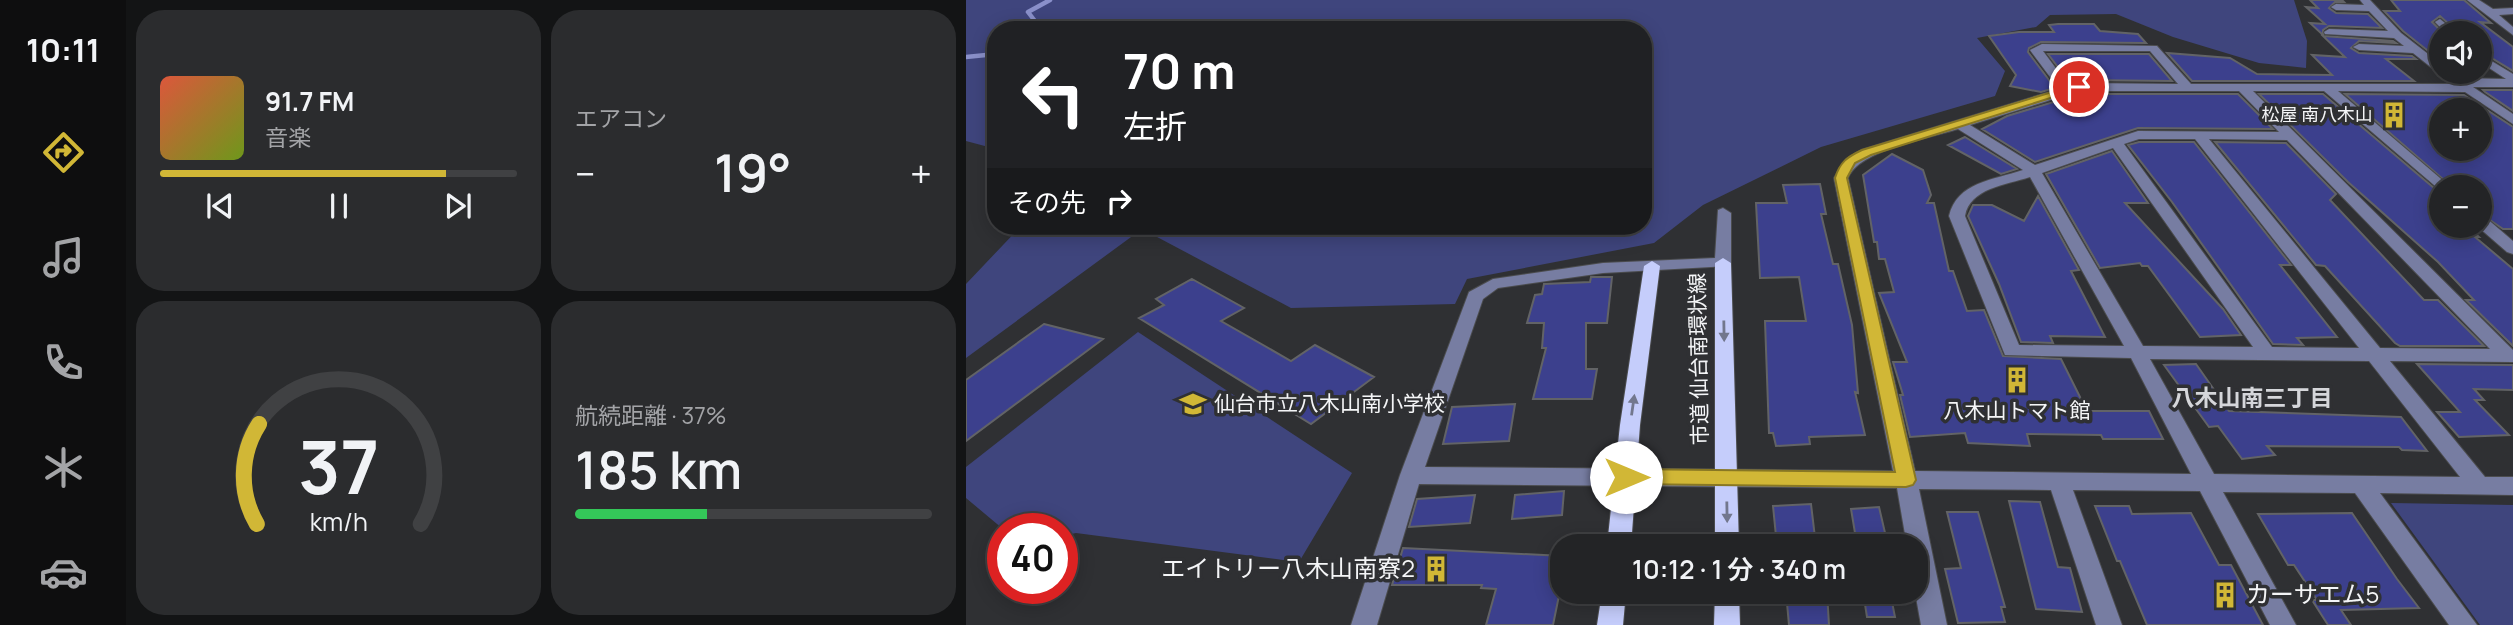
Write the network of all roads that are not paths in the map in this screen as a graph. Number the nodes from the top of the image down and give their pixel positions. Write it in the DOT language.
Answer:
graph roads {
  1 [pos="2472,0"];
  2 [pos="2369,4"];
  3 [pos="2336,7"];
  4 [pos="2513,11"];
  5 [pos="2494,14"];
  6 [pos="2329,32"];
  7 [pos="2513,32"];
  8 [pos="2083,34"];
  9 [pos="2397,35"];
  10 [pos="2359,47"];
  11 [pos="2092,48"];
  12 [pos="2413,50"];
  13 [pos="2429,61"];
  14 [pos="2492,66"];
  15 [pos="2513,81"];
  16 [pos="2461,84"];
  17 [pos="2464,86"];
  18 [pos="2187,87"];
  19 [pos="2243,88"];
  20 [pos="2328,89"];
  21 [pos="2066,90"];
  22 [pos="2512,119"];
  23 [pos="1959,124"];
  24 [pos="2199,136"];
  25 [pos="2289,136"];
  26 [pos="2116,142"];
  27 [pos="2033,170"];
  28 [pos="2429,176"];
  29 [pos="1723,213"];
  30 [pos="2492,231"];
  31 [pos="2513,249"];
  32 [pos="1723,263"];
  33 [pos="1652,266"];
  34 [pos="2138,354"];
  35 [pos="2267,355"];
  36 [pos="2510,356"];
  37 [pos="2376,357"];
  38 [pos="1411,475"];
  39 [pos="1626,477"];
  40 [pos="1726,478"];
  41 [pos="1906,480"];
  42 [pos="2059,482"];
  43 [pos="2208,482"];
  44 [pos="2361,484"];
  45 [pos="2479,485"];
  46 [pos="2513,485"];
  47 [pos="1620,534"];
  48 [pos="1727,534"];
  49 [pos="1613,604"];
  50 [pos="1727,604"];
  51 [pos="1364,625"];
  52 [pos="1610,625"];
  53 [pos="1727,625"];
  54 [pos="1934,625"];
  55 [pos="2109,625"];
  56 [pos="2283,625"];
  57 [pos="2464,625"];
  1 -- 5 [label="street"];
  2 -- 3 [label="street"];
  2 -- 9 [label="street"];
  4 -- 5 [label="street"];
  5 -- 7 [label="street"];
  6 -- 9 [label="street"];
  8 -- 11 [label="street"];
  9 -- 12 [label="street"];
  10 -- 12 [label="street"];
  11 -- 18 [label="street"];
  11 -- 21 [label="street"];
  12 -- 13 [label="street"];
  14 -- 15 [label="street"];
  15 -- 17 [label="street"];
  16 -- 17 [label="street"];
  17 -- 20 [label="street"];
  17 -- 22 [label="street"];
  18 -- 19 [label="street"];
  18 -- 21 [label="street"];
  19 -- 20 [label="street"];
  19 -- 25 [label="street"];
  20 -- 28 [label="street"];
  21 -- 23 [label="street"];
  23 -- 27 [label="street"];
  23 -- 41 [label="street"];
  24 -- 25 [label="street"];
  24 -- 26 [label="street"];
  24 -- 37 [label="street"];
  25 -- 36 [label="street"];
  26 -- 27 [label="street"];
  26 -- 35 [label="street"];
  27 -- 34 [label="street"];
  27 -- 34 [label="street"];
  29 -- 32 [label="street, 市道 仙台南環状線"];
  30 -- 31 [label="street"];
  32 -- 33 [label="street"];
  32 -- 40 [label="main road, 市道 仙台南環状線, one-way"];
  33 -- 38 [label="street"];
  39 -- 33 [label="main road, one-way"];
  34 -- 35 [label="street"];
  34 -- 43 [label="street"];
  35 -- 37 [label="street"];
  36 -- 37 [label="street"];
  37 -- 45 [label="street"];
  38 -- 39 [label="street"];
  38 -- 51 [label="street"];
  39 -- 40 [label="street"];
  39 -- 47 [label="main road"];
  40 -- 41 [label="street"];
  40 -- 48 [label="main road, 市道 仙台南環状線, one-way"];
  41 -- 42 [label="street"];
  41 -- 54 [label="street"];
  42 -- 43 [label="street"];
  42 -- 55 [label="street"];
  43 -- 44 [label="street"];
  43 -- 56 [label="street"];
  44 -- 45 [label="street"];
  44 -- 57 [label="street"];
  45 -- 46 [label="street"];
  49 -- 52 [label="main road"];
  50 -- 53 [label="main road"];
}
